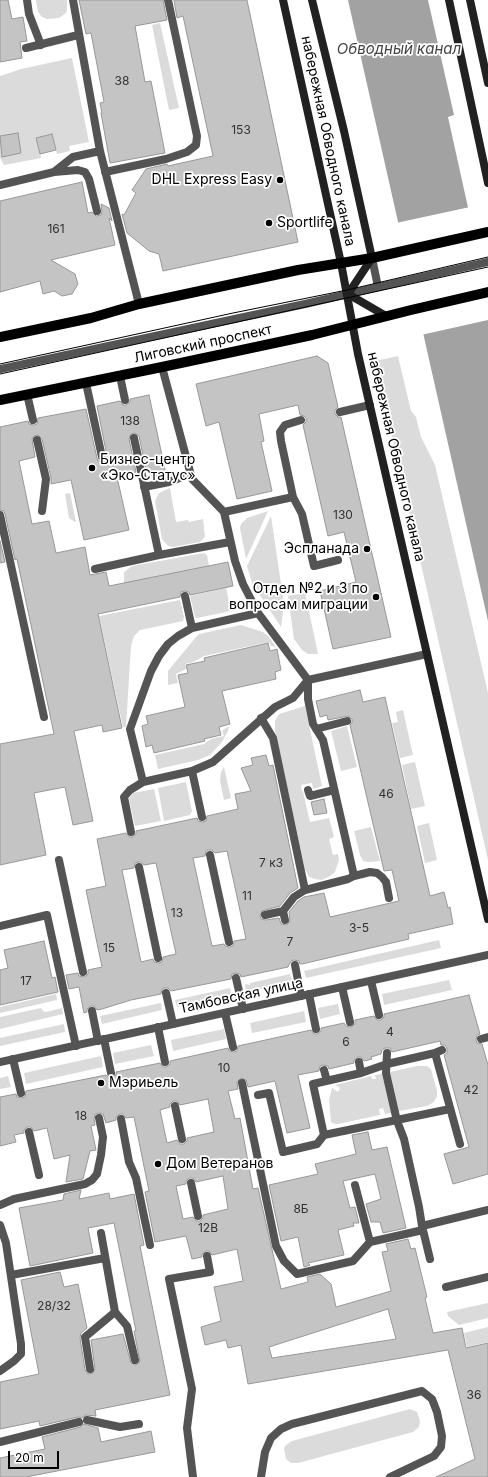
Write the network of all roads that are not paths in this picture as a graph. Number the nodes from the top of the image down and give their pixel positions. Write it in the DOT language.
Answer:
graph roads {
  1 [pos="27,0"];
  2 [pos="73,0"];
  3 [pos="168,0"];
  4 [pos="283,0"];
  5 [pos="312,0"];
  6 [pos="449,0"];
  7 [pos="470,0"];
  8 [pos="78,35"];
  9 [pos="41,45"];
  10 [pos="26,48"];
  11 [pos="488,83"];
  12 [pos="100,151"];
  13 [pos="54,172"];
  14 [pos="105,172"];
  15 [pos="488,183"];
  16 [pos="0,185"];
  17 [pos="97,211"];
  18 [pos="486,233"];
  19 [pos="372,258"];
  20 [pos="488,262"];
  21 [pos="341,263"];
  22 [pos="378,287"];
  23 [pos="488,292"];
  24 [pos="348,294"];
  25 [pos="139,304"];
  26 [pos="386,316"];
  27 [pos="353,324"];
  28 [pos="0,337"];
  29 [pos="162,367"];
  30 [pos="0,369"];
  31 [pos="120,376"];
  32 [pos="86,382"];
  33 [pos="27,394"];
  34 [pos="0,400"];
  35 [pos="125,400"];
  36 [pos="370,405"];
  37 [pos="340,412"];
  38 [pos="32,420"];
  39 [pos="301,420"];
  40 [pos="134,438"];
  41 [pos="37,440"];
  42 [pos="102,457"];
  43 [pos="190,474"];
  44 [pos="144,487"];
  45 [pos="293,497"];
  46 [pos="42,511"];
  47 [pos="224,512"];
  48 [pos="0,515"];
  49 [pos="230,542"];
  50 [pos="159,555"];
  51 [pos="338,560"];
  52 [pos="95,569"];
  53 [pos="184,596"];
  54 [pos="258,613"];
  55 [pos="192,628"];
  56 [pos="427,654"];
  57 [pos="308,680"];
  58 [pos="44,717"];
  59 [pos="261,718"];
  60 [pos="347,721"];
  61 [pos="316,729"];
  62 [pos="192,771"];
  63 [pos="143,782"];
  64 [pos="308,790"];
  65 [pos="334,790"];
  66 [pos="202,817"];
  67 [pos="131,832"];
  68 [pos="210,854"];
  69 [pos="59,860"];
  70 [pos="139,867"];
  71 [pos="354,876"];
  72 [pos="305,890"];
  73 [pos="390,898"];
  74 [pos="283,911"];
  75 [pos="265,915"];
  76 [pos="488,919"];
  77 [pos="285,920"];
  78 [pos="0,926"];
  79 [pos="229,942"];
  80 [pos="488,955"];
  81 [pos="158,958"];
  82 [pos="295,965"];
  83 [pos="83,972"];
  84 [pos="236,978"];
  85 [pos="371,981"];
  86 [pos="342,987"];
  87 [pos="166,993"];
  88 [pos="305,995"];
  89 [pos="243,1009"];
  90 [pos="92,1011"];
  91 [pos="225,1013"];
  92 [pos="379,1015"];
  93 [pos="350,1022"];
  94 [pos="173,1024"];
  95 [pos="158,1027"];
  96 [pos="316,1029"];
  97 [pos="101,1040"];
  98 [pos="76,1046"];
  99 [pos="233,1047"];
  100 [pos="387,1053"];
  101 [pos="13,1059"];
  102 [pos="0,1062"];
  103 [pos="165,1062"];
  104 [pos="359,1062"];
  105 [pos="387,1064"];
  106 [pos="324,1070"];
  107 [pos="111,1073"];
  108 [pos="361,1073"];
  109 [pos="327,1081"];
  110 [pos="242,1083"];
  111 [pos="20,1093"];
  112 [pos="258,1095"];
  113 [pos="175,1106"];
  114 [pos="450,1109"];
  115 [pos="99,1118"];
  116 [pos="121,1119"];
  117 [pos="397,1121"];
  118 [pos="29,1132"];
  119 [pos="324,1135"];
  120 [pos="182,1139"];
  121 [pos="460,1144"];
  122 [pos="39,1174"];
  123 [pos="191,1183"];
  124 [pos="355,1185"];
  125 [pos="0,1205"];
  126 [pos="488,1210"];
  127 [pos="198,1216"];
  128 [pos="0,1225"];
  129 [pos="422,1228"];
  130 [pos="101,1233"];
  131 [pos="370,1242"];
  132 [pos="150,1245"];
  133 [pos="207,1256"];
  134 [pos="105,1258"];
  135 [pos="430,1259"];
  136 [pos="11,1275"];
  137 [pos="488,1277"];
  138 [pos="446,1287"];
  139 [pos="115,1312"];
  140 [pos="135,1360"];
  141 [pos="90,1370"];
  142 [pos="0,1371"];
  143 [pos="139,1424"];
  144 [pos="0,1442"];
  145 [pos="193,1477"];
  146 [pos="261,1477"];
  147 [pos="390,1477"];
  1 -- 9 [label="street"];
  2 -- 8 [label="street"];
  3 -- 14 [label="street"];
  4 -- 21 [label="main road, набережная Обводного канала"];
  5 -- 19 [label="main road, набережная Обводного канала"];
  6 -- 15 [label="main road"];
  7 -- 11 [label="main road"];
  8 -- 9 [label="street"];
  8 -- 12 [label="street"];
  9 -- 10 [label="street"];
  12 -- 13 [label="street"];
  12 -- 14 [label="street"];
  13 -- 16 [label="street"];
  13 -- 17 [label="street"];
  14 -- 25 [label="street"];
  18 -- 19 [label="main road"];
  19 -- 21 [label="main road"];
  19 -- 22 [label="street"];
  19 -- 24 [label="main road"];
  20 -- 22 [label="street"];
  21 -- 24 [label="main road, набережная Обводного канала"];
  21 -- 25 [label="main road"];
  22 -- 24 [label="street"];
  23 -- 26 [label="main road, Лиговский проспект"];
  24 -- 26 [label="main road"];
  24 -- 27 [label="main road, набережная Обводного канала"];
  24 -- 30 [label="street"];
  25 -- 28 [label="main road"];
  26 -- 27 [label="main road, Лиговский проспект"];
  27 -- 29 [label="main road, Лиговский проспект"];
  27 -- 36 [label="main road, набережная Обводного канала"];
  29 -- 31 [label="main road, Лиговский проспект"];
  29 -- 43 [label="street"];
  31 -- 32 [label="main road, Лиговский проспект"];
  31 -- 35 [label="street"];
  32 -- 33 [label="main road, Лиговский проспект"];
  32 -- 42 [label="street"];
  33 -- 34 [label="main road, Лиговский проспект"];
  33 -- 38 [label="street"];
  36 -- 37 [label="street"];
  36 -- 56 [label="main road, набережная Обводного канала"];
  39 -- 45 [label="street"];
  40 -- 44 [label="street"];
  41 -- 46 [label="street"];
  43 -- 44 [label="street"];
  43 -- 47 [label="street"];
  44 -- 50 [label="street"];
  45 -- 47 [label="street"];
  45 -- 51 [label="street"];
  47 -- 49 [label="street"];
  48 -- 58 [label="street"];
  49 -- 50 [label="street"];
  49 -- 54 [label="street"];
  50 -- 52 [label="street"];
  53 -- 55 [label="street"];
  54 -- 55 [label="street"];
  54 -- 57 [label="street"];
  55 -- 63 [label="street"];
  56 -- 57 [label="street"];
  56 -- 76 [label="main road, набережная Обводного канала"];
  57 -- 59 [label="street"];
  57 -- 61 [label="street"];
  59 -- 62 [label="street"];
  59 -- 72 [label="street"];
  60 -- 61 [label="street"];
  61 -- 65 [label="street"];
  62 -- 63 [label="street"];
  62 -- 66 [label="street"];
  63 -- 67 [label="street"];
  64 -- 65 [label="street"];
  65 -- 71 [label="street"];
  68 -- 79 [label="street"];
  69 -- 83 [label="street"];
  70 -- 81 [label="street"];
  71 -- 72 [label="street"];
  71 -- 73 [label="street"];
  72 -- 74 [label="street"];
  74 -- 75 [label="street"];
  74 -- 77 [label="street"];
  78 -- 98 [label="street"];
  80 -- 85 [label="street, Тамбовская улица"];
  82 -- 88 [label="street"];
  84 -- 89 [label="street"];
  85 -- 86 [label="street, Тамбовская улица"];
  85 -- 92 [label="street"];
  86 -- 88 [label="street, Тамбовская улица"];
  86 -- 93 [label="street"];
  87 -- 94 [label="street"];
  88 -- 89 [label="street, Тамбовская улица"];
  88 -- 96 [label="street"];
  89 -- 91 [label="street, Тамбовская улица"];
  90 -- 97 [label="street"];
  91 -- 94 [label="street, Тамбовская улица"];
  91 -- 99 [label="street"];
  94 -- 95 [label="street, Тамбовская улица"];
  95 -- 97 [label="street, Тамбовская улица"];
  95 -- 103 [label="street"];
  97 -- 98 [label="street, Тамбовская улица"];
  97 -- 107 [label="street"];
  98 -- 101 [label="street, Тамбовская улица"];
  100 -- 105 [label="street"];
  101 -- 102 [label="street, Тамбовская улица"];
  101 -- 111 [label="street"];
  104 -- 108 [label="street"];
  105 -- 108 [label="street"];
  105 -- 114 [label="street"];
  105 -- 117 [label="street"];
  106 -- 109 [label="street"];
  108 -- 109 [label="street"];
  109 -- 119 [label="street"];
  110 -- 131 [label="street"];
  112 -- 119 [label="street"];
  113 -- 120 [label="street"];
  114 -- 117 [label="street"];
  114 -- 121 [label="street"];
  115 -- 125 [label="street"];
  116 -- 132 [label="street"];
  117 -- 119 [label="street"];
  117 -- 129 [label="street"];
  118 -- 122 [label="street"];
  123 -- 127 [label="street"];
  124 -- 131 [label="street"];
  126 -- 129 [label="street"];
  128 -- 136 [label="street"];
  129 -- 131 [label="street"];
  129 -- 135 [label="street"];
  130 -- 134 [label="street"];
  133 -- 145 [label="street"];
  134 -- 136 [label="street"];
  134 -- 139 [label="street"];
  136 -- 142 [label="street"];
  137 -- 138 [label="street"];
  139 -- 140 [label="street"];
  139 -- 141 [label="street"];
  143 -- 144 [label="street"];
  146 -- 147 [label="street"];
}
